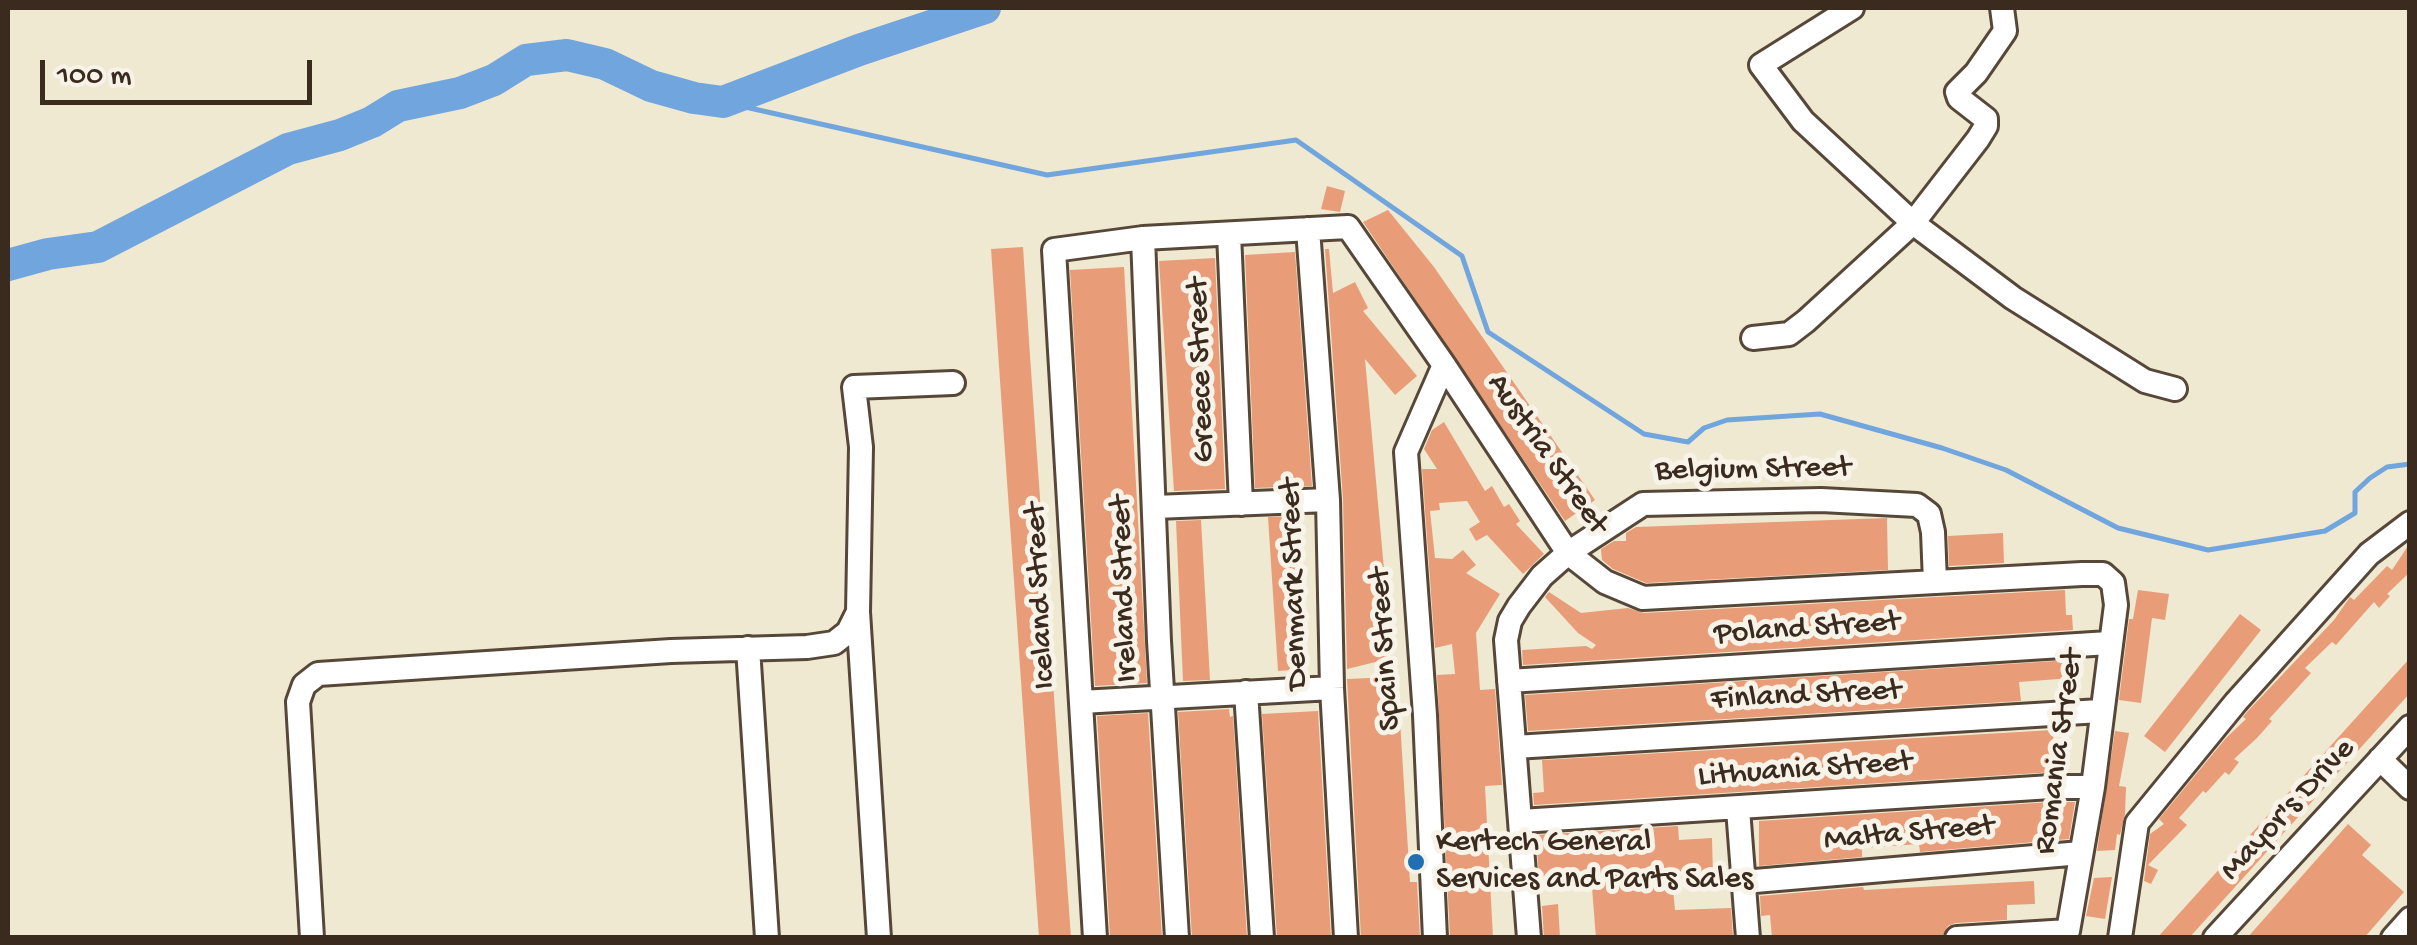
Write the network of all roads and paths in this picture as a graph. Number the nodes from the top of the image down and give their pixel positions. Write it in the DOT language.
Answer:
graph roads {
  1 [pos="1852,8"];
  2 [pos="2002,8"];
  3 [pos="1912,224"];
  4 [pos="1308,229"];
  5 [pos="1229,234"];
  6 [pos="1143,238"];
  7 [pos="1054,250"];
  8 [pos="1753,338"];
  9 [pos="1444,365"];
  10 [pos="953,383"];
  11 [pos="2175,390"];
  12 [pos="1328,500"];
  13 [pos="1241,504"];
  14 [pos="1155,508"];
  15 [pos="2410,523"];
  16 [pos="1568,553"];
  17 [pos="1936,582"];
  18 [pos="2113,583"];
  19 [pos="858,612"];
  20 [pos="2110,643"];
  21 [pos="748,648"];
  22 [pos="1509,681"];
  23 [pos="1332,688"];
  24 [pos="1246,692"];
  25 [pos="1162,696"];
  26 [pos="1081,702"];
  27 [pos="2100,711"];
  28 [pos="2410,727"];
  29 [pos="1515,747"];
  30 [pos="2380,760"];
  31 [pos="2093,787"];
  32 [pos="2410,788"];
  33 [pos="1738,808"];
  34 [pos="1521,822"];
  35 [pos="2081,853"];
  36 [pos="1743,882"];
  37 [pos="2410,919"];
  38 [pos="2026,935"];
  39 [pos="312,938"];
  40 [pos="767,938"];
  41 [pos="879,938"];
  42 [pos="1095,938"];
  43 [pos="1177,938"];
  44 [pos="1262,938"];
  45 [pos="1346,938"];
  46 [pos="1435,938"];
  47 [pos="1529,938"];
  48 [pos="1748,938"];
  49 [pos="1957,938"];
  50 [pos="2120,938"];
  51 [pos="2215,938"];
  52 [pos="2393,938"];
  1 -- 3 [label="street"];
  2 -- 3 [label="street"];
  3 -- 8 [label="street"];
  3 -- 11 [label="street"];
  4 -- 5 [label="street, Austria Street"];
  4 -- 9 [label="street, Austria Street"];
  4 -- 12 [label="street, Denmark Street"];
  5 -- 6 [label="street, Austria Street"];
  5 -- 13 [label="street, Greece Street"];
  6 -- 7 [label="street, Austria Street"];
  6 -- 14 [label="street, Ireland Street"];
  7 -- 26 [label="street, Iceland Street"];
  9 -- 16 [label="street, Austria Street"];
  9 -- 46 [label="street, Spain Street"];
  10 -- 19 [label="street"];
  12 -- 13 [label="street"];
  12 -- 23 [label="street, Denmark Street"];
  13 -- 14 [label="street"];
  14 -- 25 [label="street, Ireland Street"];
  15 -- 50 [label="street"];
  16 -- 17 [label="street, Austria Street"];
  16 -- 17 [label="street, Belgium Street"];
  16 -- 22 [label="street, Belgium Street"];
  17 -- 18 [label="street, Austria Street"];
  18 -- 20 [label="street, Romania Street"];
  19 -- 21 [label="street"];
  19 -- 41 [label="street"];
  20 -- 22 [label="street, Poland Street"];
  20 -- 27 [label="street, Romania Street"];
  21 -- 39 [label="street"];
  21 -- 40 [label="street"];
  22 -- 29 [label="street, Belgium Street"];
  23 -- 24 [label="street"];
  23 -- 45 [label="street, Denmark Street"];
  24 -- 25 [label="street"];
  24 -- 44 [label="street"];
  25 -- 26 [label="street"];
  25 -- 43 [label="street, Ireland Street"];
  26 -- 42 [label="street, Iceland Street"];
  27 -- 29 [label="street, Finland Street"];
  27 -- 31 [label="street, Romania Street"];
  28 -- 30 [label="street, Mayor's Drive"];
  29 -- 34 [label="street, Belgium Street"];
  30 -- 32 [label="street"];
  30 -- 51 [label="street, Mayor's Drive"];
  31 -- 33 [label="street, Lithuania Street"];
  31 -- 35 [label="street, Romania Street"];
  33 -- 34 [label="street, Lithuania Street"];
  33 -- 36 [label="street"];
  34 -- 47 [label="street, Belgium Street"];
  35 -- 36 [label="street, Malta Street"];
  35 -- 38 [label="street, Romania Street"];
  36 -- 48 [label="street"];
  37 -- 52 [label="street"];
  38 -- 49 [label="street"];
}
